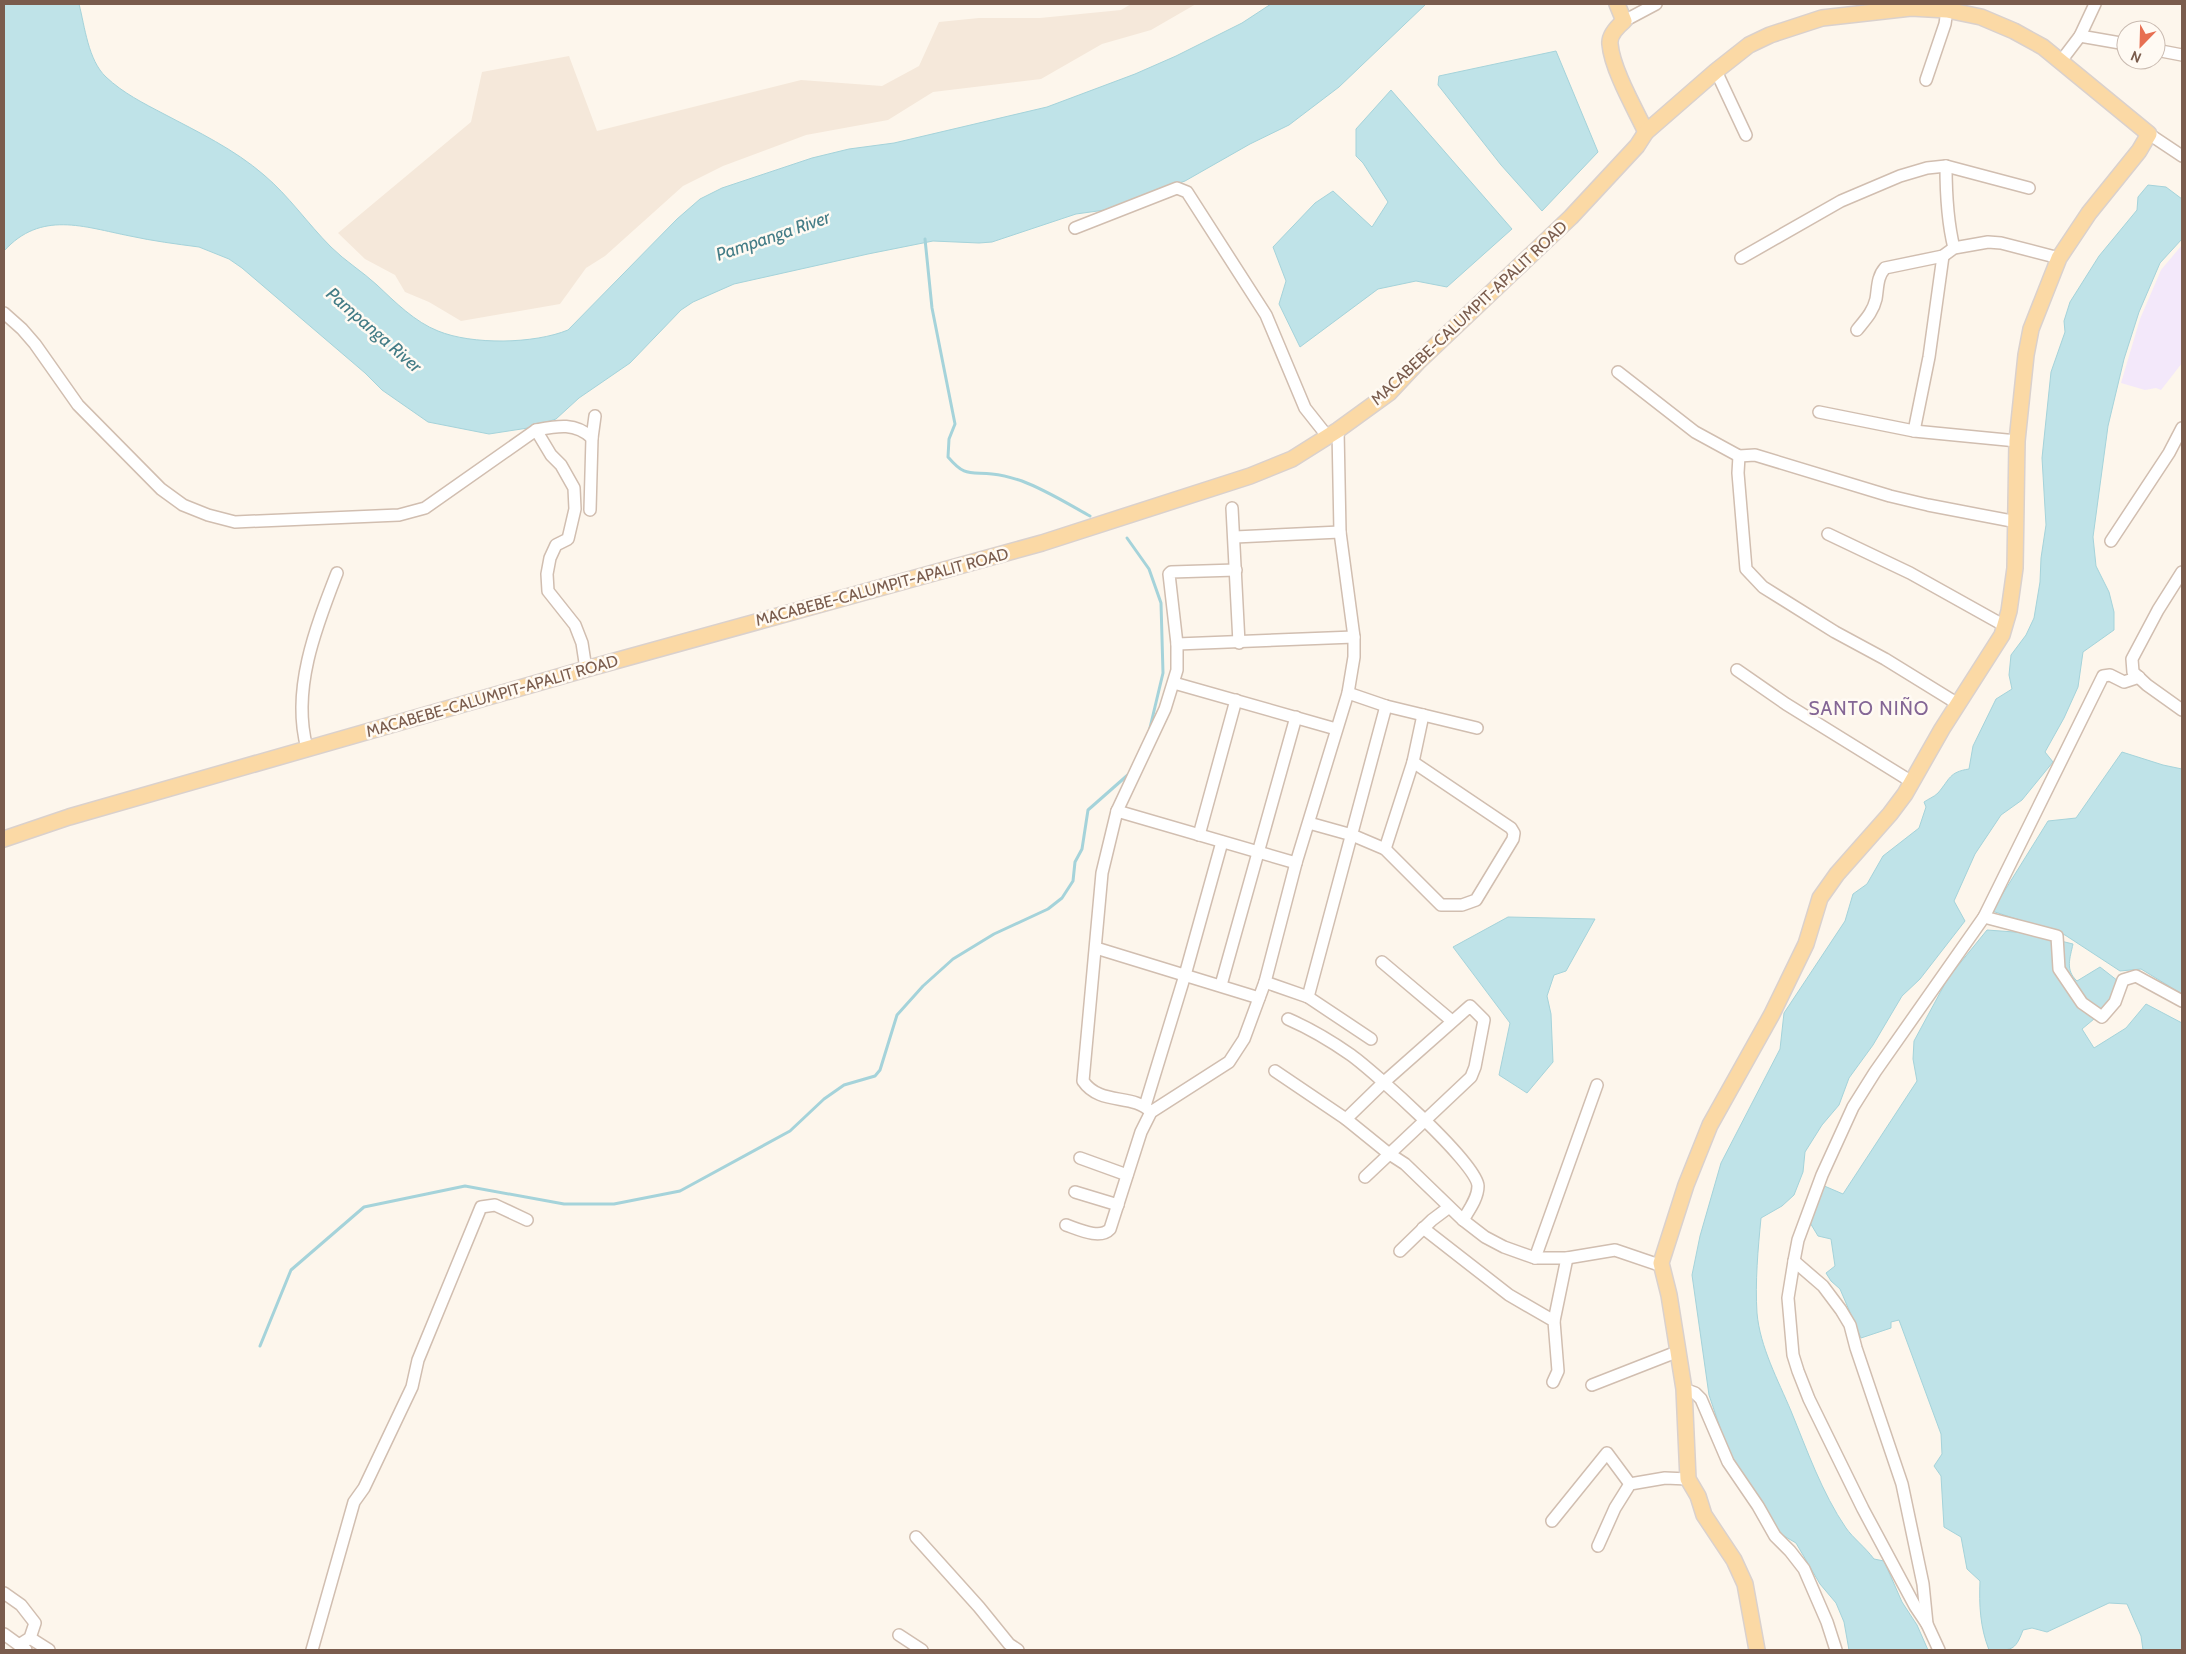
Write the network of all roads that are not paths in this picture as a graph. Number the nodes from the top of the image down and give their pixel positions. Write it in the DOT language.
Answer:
graph roads {
  1 [pos="1617,4"];
  2 [pos="1656,4"];
  3 [pos="2095,4"];
  4 [pos="1947,10"];
  5 [pos="1624,21"];
  6 [pos="2080,36"];
  7 [pos="2116,42"];
  8 [pos="2166,52"];
  9 [pos="2182,55"];
  10 [pos="2061,61"];
  11 [pos="1716,71"];
  12 [pos="1926,80"];
  13 [pos="1646,132"];
  14 [pos="2150,134"];
  15 [pos="1746,135"];
  16 [pos="2182,156"];
  17 [pos="1946,166"];
  18 [pos="2029,188"];
  19 [pos="1075,228"];
  20 [pos="1954,248"];
  21 [pos="1943,256"];
  22 [pos="1741,258"];
  23 [pos="2059,258"];
  24 [pos="4,313"];
  25 [pos="1857,330"];
  26 [pos="1618,372"];
  27 [pos="1819,412"];
  28 [pos="595,416"];
  29 [pos="2182,428"];
  30 [pos="536,430"];
  31 [pos="1914,431"];
  32 [pos="1333,433"];
  33 [pos="592,438"];
  34 [pos="2017,441"];
  35 [pos="1739,456"];
  36 [pos="1232,508"];
  37 [pos="590,510"];
  38 [pos="2017,522"];
  39 [pos="1340,532"];
  40 [pos="1828,534"];
  41 [pos="1235,537"];
  42 [pos="2111,541"];
  43 [pos="1236,570"];
  44 [pos="2182,572"];
  45 [pos="338,573"];
  46 [pos="2005,626"];
  47 [pos="1354,637"];
  48 [pos="1239,643"];
  49 [pos="1177,644"];
  50 [pos="586,669"];
  51 [pos="1737,670"];
  52 [pos="2139,677"];
  53 [pos="1174,683"];
  54 [pos="1348,693"];
  55 [pos="1236,700"];
  56 [pos="1958,704"];
  57 [pos="1386,706"];
  58 [pos="2182,710"];
  59 [pos="1423,715"];
  60 [pos="1296,717"];
  61 [pos="1336,728"];
  62 [pos="1478,728"];
  63 [pos="307,748"];
  64 [pos="1412,762"];
  65 [pos="1912,782"];
  66 [pos="1117,811"];
  67 [pos="1309,823"];
  68 [pos="1199,834"];
  69 [pos="1352,836"];
  70 [pos="4,839"];
  71 [pos="1222,842"];
  72 [pos="1385,849"];
  73 [pos="1257,852"];
  74 [pos="1296,863"];
  75 [pos="1984,917"];
  76 [pos="1096,948"];
  77 [pos="1382,962"];
  78 [pos="1185,975"];
  79 [pos="1264,982"];
  80 [pos="1221,985"];
  81 [pos="1308,997"];
  82 [pos="1260,998"];
  83 [pos="2182,1001"];
  84 [pos="1288,1019"];
  85 [pos="1452,1021"];
  86 [pos="1371,1039"];
  87 [pos="1275,1072"];
  88 [pos="1383,1083"];
  89 [pos="1597,1085"];
  90 [pos="1148,1109"];
  91 [pos="1346,1119"];
  92 [pos="1425,1120"];
  93 [pos="1388,1153"];
  94 [pos="1080,1158"];
  95 [pos="1127,1175"];
  96 [pos="1364,1177"];
  97 [pos="1075,1192"];
  98 [pos="1118,1205"];
  99 [pos="1448,1208"];
  100 [pos="527,1220"];
  101 [pos="1463,1220"];
  102 [pos="1066,1225"];
  103 [pos="1424,1228"];
  104 [pos="1400,1251"];
  105 [pos="1535,1258"];
  106 [pos="1568,1258"];
  107 [pos="1794,1260"];
  108 [pos="1662,1266"];
  109 [pos="1554,1321"];
  110 [pos="1679,1351"];
  111 [pos="1553,1382"];
  112 [pos="1592,1386"];
  113 [pos="1684,1389"];
  114 [pos="1688,1479"];
  115 [pos="1630,1484"];
  116 [pos="1552,1521"];
  117 [pos="916,1537"];
  118 [pos="1598,1546"];
  119 [pos="4,1593"];
  120 [pos="1927,1624"];
  121 [pos="4,1634"];
  122 [pos="899,1635"];
  123 [pos="30,1638"];
  124 [pos="22,1648"];
  125 [pos="1009,1648"];
  126 [pos="49,1650"];
  127 [pos="312,1650"];
  128 [pos="922,1650"];
  129 [pos="1757,1650"];
  130 [pos="1836,1650"];
  131 [pos="1939,1650"];
  1 -- 5 [label="main road"];
  2 -- 5 [label="street"];
  3 -- 6 [label="street"];
  4 -- 10 [label="main road, MACABEBE-CALUMPIT-APALIT ROAD"];
  4 -- 11 [label="main road, MACABEBE-CALUMPIT-APALIT ROAD"];
  4 -- 12 [label="street"];
  5 -- 13 [label="main road"];
  6 -- 7 [label="street"];
  6 -- 10 [label="street"];
  8 -- 9 [label="street"];
  10 -- 14 [label="main road, MACABEBE-CALUMPIT-APALIT ROAD"];
  11 -- 13 [label="main road, MACABEBE-CALUMPIT-APALIT ROAD"];
  11 -- 15 [label="street"];
  13 -- 32 [label="main road, MACABEBE-CALUMPIT-APALIT ROAD"];
  14 -- 16 [label="street"];
  14 -- 23 [label="main road"];
  17 -- 18 [label="street"];
  17 -- 20 [label="street"];
  17 -- 22 [label="street"];
  19 -- 32 [label="street"];
  20 -- 21 [label="street"];
  20 -- 23 [label="street"];
  21 -- 25 [label="street"];
  21 -- 31 [label="street"];
  23 -- 34 [label="main road"];
  24 -- 30 [label="street"];
  26 -- 35 [label="street"];
  27 -- 31 [label="street"];
  28 -- 33 [label="street"];
  29 -- 42 [label="street"];
  30 -- 33 [label="street"];
  30 -- 50 [label="street"];
  31 -- 34 [label="street"];
  32 -- 39 [label="street"];
  32 -- 50 [label="main road, MACABEBE-CALUMPIT-APALIT ROAD"];
  33 -- 37 [label="street"];
  34 -- 38 [label="main road"];
  35 -- 38 [label="street"];
  35 -- 56 [label="street"];
  36 -- 41 [label="street"];
  38 -- 46 [label="main road"];
  39 -- 41 [label="street"];
  39 -- 47 [label="street"];
  40 -- 46 [label="street"];
  41 -- 43 [label="street"];
  43 -- 48 [label="street"];
  43 -- 49 [label="street"];
  44 -- 52 [label="street"];
  45 -- 63 [label="street"];
  46 -- 56 [label="main road"];
  47 -- 48 [label="street"];
  47 -- 54 [label="street"];
  48 -- 49 [label="street"];
  49 -- 53 [label="street"];
  50 -- 63 [label="main road, MACABEBE-CALUMPIT-APALIT ROAD"];
  51 -- 65 [label="street"];
  52 -- 58 [label="street"];
  52 -- 75 [label="street"];
  53 -- 55 [label="street"];
  53 -- 66 [label="street"];
  54 -- 57 [label="street"];
  54 -- 61 [label="street"];
  55 -- 60 [label="street"];
  55 -- 68 [label="street"];
  56 -- 65 [label="main road"];
  57 -- 59 [label="street"];
  57 -- 69 [label="street"];
  59 -- 62 [label="street"];
  59 -- 64 [label="street"];
  60 -- 61 [label="street"];
  60 -- 73 [label="street"];
  61 -- 67 [label="street"];
  63 -- 70 [label="main road, MACABEBE-CALUMPIT-APALIT ROAD"];
  64 -- 72 [label="street"];
  64 -- 72 [label="street"];
  65 -- 108 [label="main road"];
  66 -- 68 [label="street"];
  66 -- 76 [label="street"];
  67 -- 69 [label="street"];
  67 -- 74 [label="street"];
  68 -- 71 [label="street"];
  69 -- 72 [label="street"];
  69 -- 81 [label="street"];
  71 -- 73 [label="street"];
  71 -- 78 [label="street"];
  73 -- 74 [label="street"];
  73 -- 80 [label="street"];
  74 -- 79 [label="street"];
  75 -- 83 [label="street"];
  75 -- 107 [label="street"];
  76 -- 78 [label="street"];
  76 -- 90 [label="street"];
  77 -- 85 [label="street"];
  78 -- 80 [label="street"];
  78 -- 90 [label="street"];
  79 -- 81 [label="street"];
  79 -- 82 [label="street"];
  80 -- 82 [label="street"];
  81 -- 86 [label="street"];
  82 -- 90 [label="street"];
  84 -- 88 [label="street"];
  85 -- 88 [label="street"];
  85 -- 92 [label="street"];
  87 -- 91 [label="street"];
  88 -- 91 [label="street"];
  88 -- 92 [label="street"];
  89 -- 105 [label="street"];
  90 -- 95 [label="street"];
  91 -- 93 [label="street"];
  92 -- 93 [label="street"];
  92 -- 101 [label="street"];
  93 -- 96 [label="street"];
  93 -- 99 [label="street"];
  94 -- 95 [label="street"];
  95 -- 98 [label="street"];
  97 -- 98 [label="street"];
  98 -- 102 [label="street"];
  99 -- 101 [label="street"];
  99 -- 103 [label="street"];
  100 -- 127 [label="street"];
  101 -- 105 [label="street"];
  103 -- 104 [label="street"];
  103 -- 109 [label="street"];
  105 -- 106 [label="street"];
  106 -- 108 [label="street"];
  106 -- 109 [label="street"];
  107 -- 120 [label="street"];
  107 -- 120 [label="street"];
  108 -- 110 [label="main road"];
  109 -- 111 [label="street"];
  110 -- 112 [label="street"];
  110 -- 113 [label="main road"];
  113 -- 114 [label="main road"];
  113 -- 130 [label="street"];
  114 -- 115 [label="street"];
  114 -- 129 [label="main road"];
  115 -- 116 [label="street"];
  115 -- 118 [label="street"];
  117 -- 125 [label="street"];
  119 -- 123 [label="street"];
  120 -- 131 [label="street"];
  121 -- 124 [label="street"];
  122 -- 128 [label="street"];
  123 -- 124 [label="street"];
  123 -- 126 [label="street"];
}
